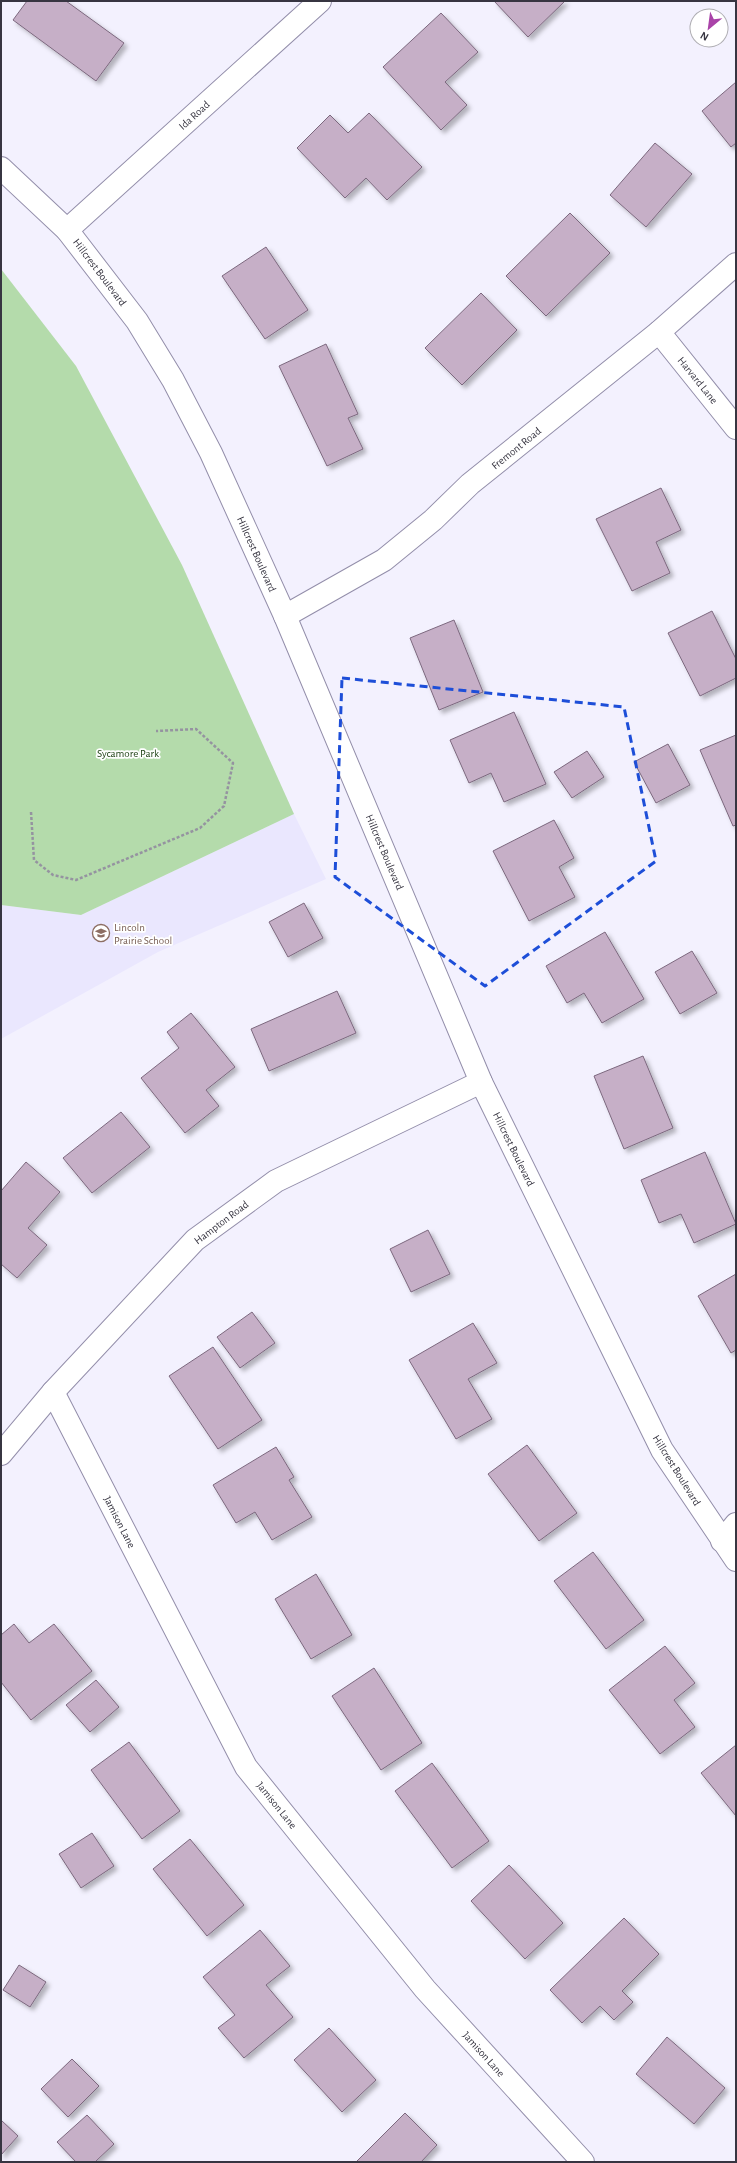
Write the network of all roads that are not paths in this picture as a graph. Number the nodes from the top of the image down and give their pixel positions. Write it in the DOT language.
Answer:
graph roads {
  1 [pos="320,1"];
  2 [pos="1,168"];
  3 [pos="67,230"];
  4 [pos="736,264"];
  5 [pos="659,332"];
  6 [pos="736,428"];
  7 [pos="285,616"];
  8 [pos="481,1082"];
  9 [pos="53,1392"];
  10 [pos="1,1454"];
  11 [pos="736,1524"];
  12 [pos="722,1541"];
  13 [pos="736,1560"];
  14 [pos="583,2162"];
  1 -- 3 [label="street, Ida Road"];
  2 -- 3 [label="street, Hillcrest Boulevard"];
  3 -- 7 [label="street, Hillcrest Boulevard"];
  4 -- 5 [label="street, Fremont Road"];
  5 -- 6 [label="street, Harvard Lane"];
  5 -- 7 [label="street, Fremont Road"];
  7 -- 8 [label="street, Hillcrest Boulevard"];
  8 -- 9 [label="street, Hampton Road"];
  8 -- 12 [label="street, Hillcrest Boulevard"];
  9 -- 10 [label="street, Hampton Road"];
  9 -- 14 [label="street, Jamison Lane"];
  11 -- 12 [label="street"];
  12 -- 13 [label="street, Hillcrest Boulevard"];
}
